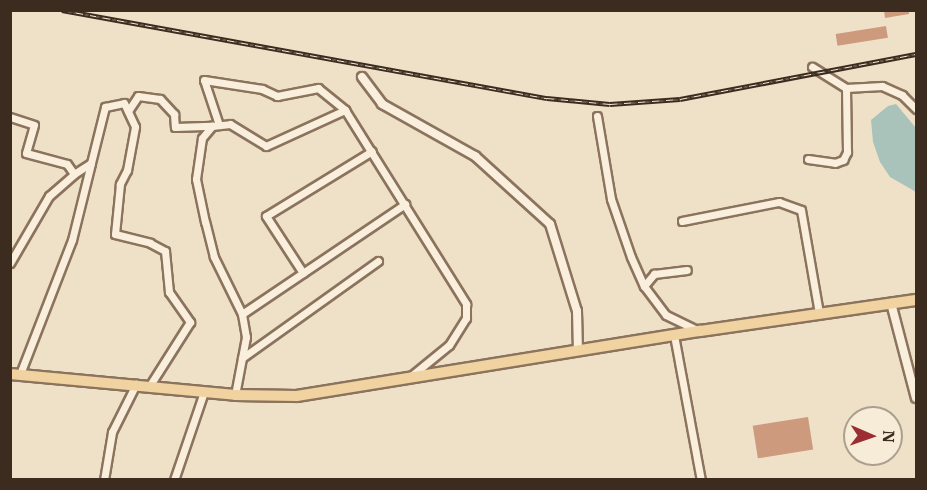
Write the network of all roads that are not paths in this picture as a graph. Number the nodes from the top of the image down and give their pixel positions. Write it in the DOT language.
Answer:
graph roads {
  1 [pos="812,66"];
  2 [pos="362,76"];
  3 [pos="846,88"];
  4 [pos="916,109"];
  5 [pos="345,110"];
  6 [pos="128,111"];
  7 [pos="597,116"];
  8 [pos="10,117"];
  9 [pos="215,126"];
  10 [pos="372,151"];
  11 [pos="808,159"];
  12 [pos="91,163"];
  13 [pos="74,174"];
  14 [pos="405,204"];
  15 [pos="682,221"];
  16 [pos="378,261"];
  17 [pos="10,263"];
  18 [pos="687,270"];
  19 [pos="303,273"];
  20 [pos="644,286"];
  21 [pos="916,300"];
  22 [pos="891,303"];
  23 [pos="819,313"];
  24 [pos="242,314"];
  25 [pos="700,331"];
  26 [pos="674,335"];
  27 [pos="578,351"];
  28 [pos="242,358"];
  29 [pos="15,374"];
  30 [pos="407,380"];
  31 [pos="136,384"];
  32 [pos="150,385"];
  33 [pos="204,392"];
  34 [pos="235,395"];
  35 [pos="916,398"];
  36 [pos="105,480"];
  37 [pos="174,480"];
  38 [pos="701,480"];
  1 -- 3 [label="street"];
  2 -- 27 [label="street"];
  3 -- 4 [label="street"];
  3 -- 11 [label="street"];
  5 -- 9 [label="street"];
  5 -- 9 [label="street"];
  5 -- 10 [label="street"];
  6 -- 9 [label="street"];
  6 -- 12 [label="street"];
  6 -- 32 [label="street"];
  7 -- 20 [label="street"];
  8 -- 13 [label="street"];
  9 -- 24 [label="street"];
  10 -- 14 [label="street"];
  10 -- 19 [label="street"];
  12 -- 13 [label="street"];
  12 -- 29 [label="street"];
  13 -- 17 [label="street"];
  14 -- 19 [label="street"];
  14 -- 30 [label="street"];
  15 -- 23 [label="street"];
  16 -- 28 [label="street"];
  18 -- 20 [label="street"];
  19 -- 24 [label="street"];
  20 -- 25 [label="street"];
  21 -- 22 [label="main road"];
  22 -- 23 [label="main road"];
  22 -- 35 [label="street"];
  23 -- 25 [label="main road"];
  24 -- 28 [label="street"];
  25 -- 26 [label="main road"];
  26 -- 27 [label="main road"];
  26 -- 38 [label="street"];
  27 -- 30 [label="main road"];
  28 -- 34 [label="street"];
  29 -- 31 [label="main road"];
  30 -- 34 [label="main road"];
  31 -- 32 [label="main road"];
  31 -- 36 [label="street"];
  32 -- 33 [label="main road"];
  33 -- 34 [label="main road"];
  33 -- 37 [label="street"];
}
